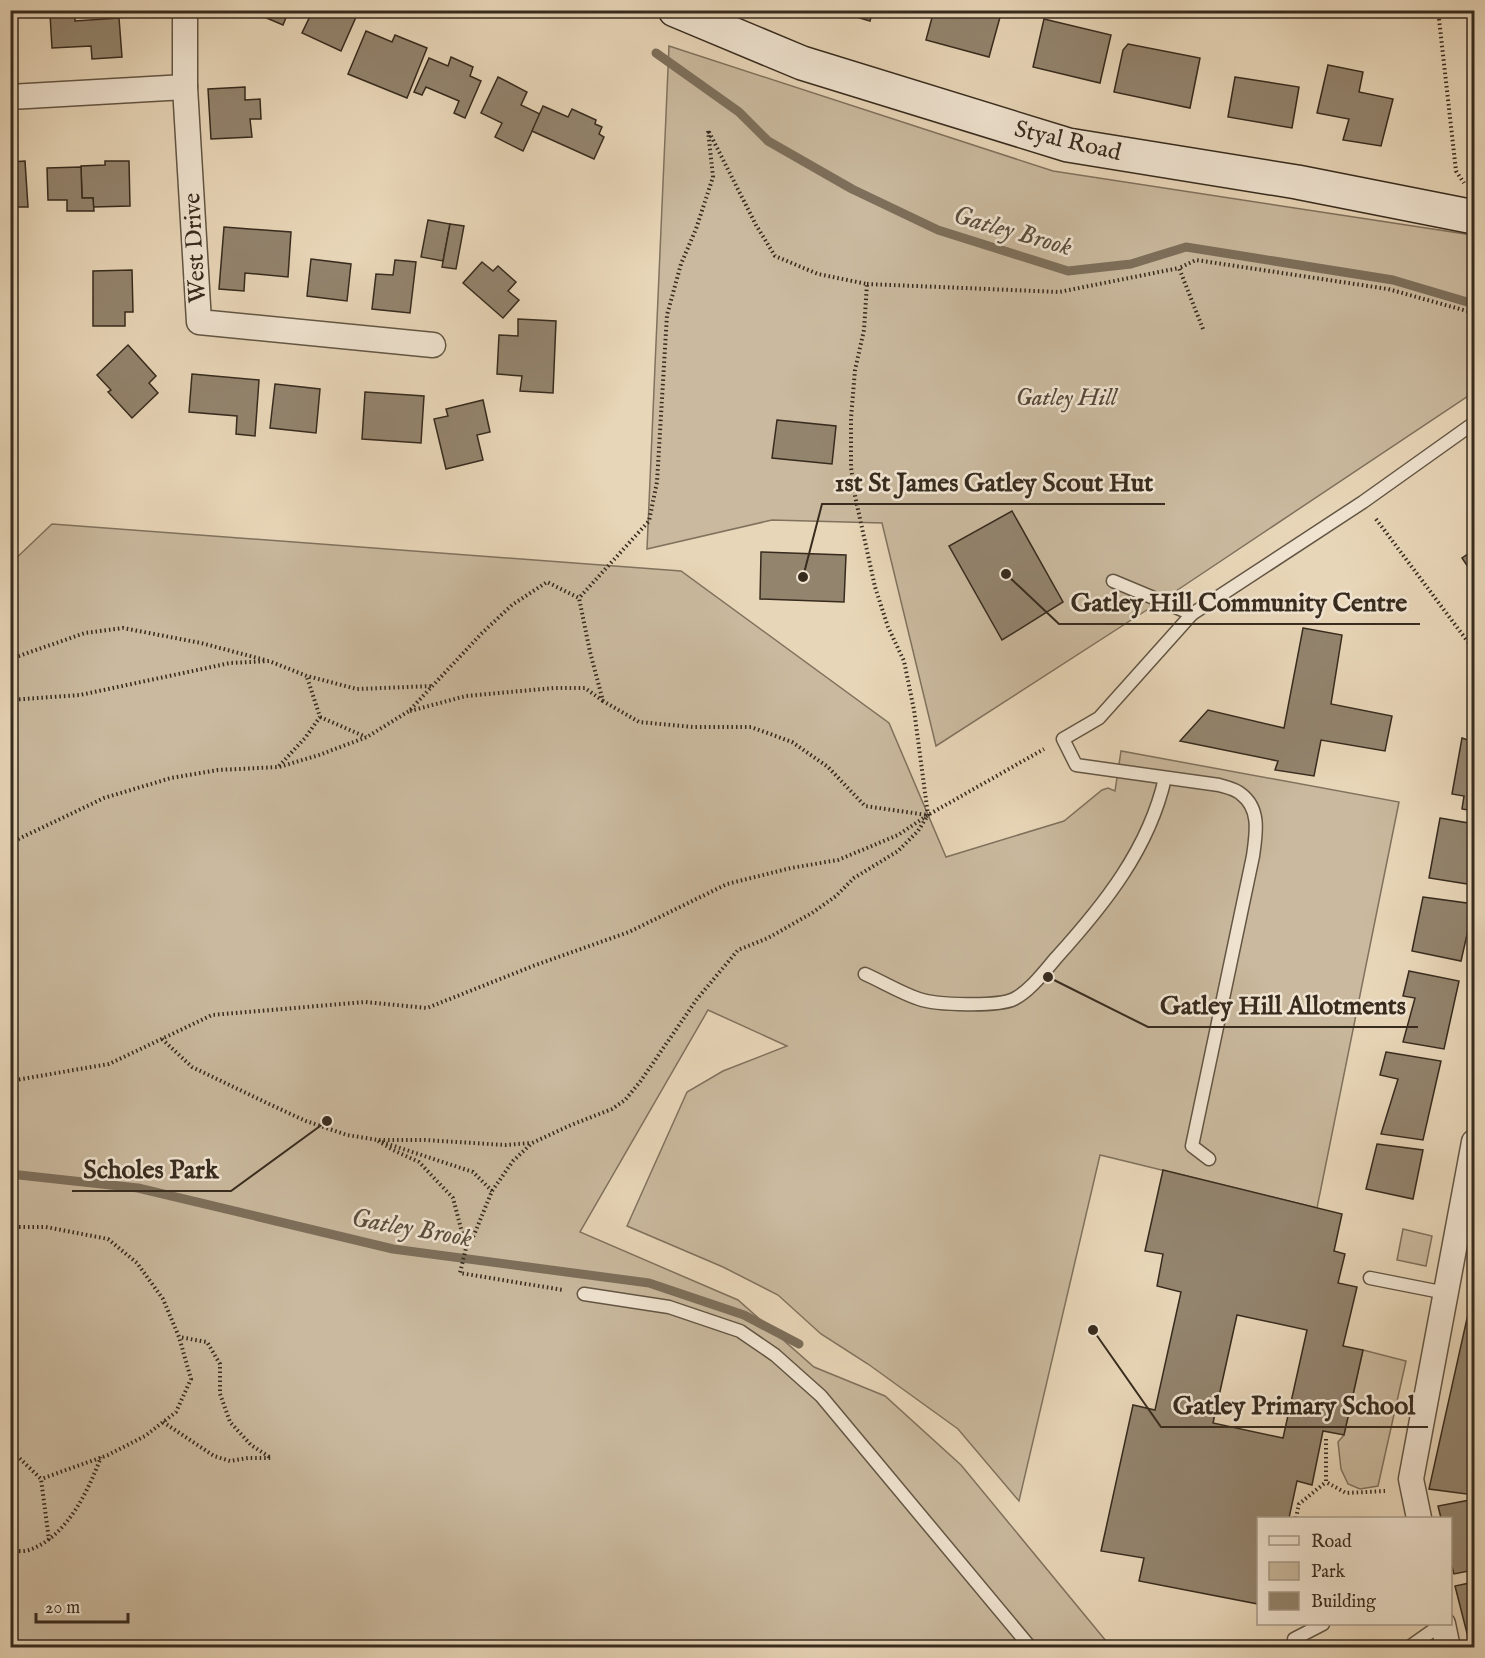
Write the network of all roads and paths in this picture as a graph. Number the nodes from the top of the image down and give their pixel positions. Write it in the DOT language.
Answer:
graph roads {
  1 [pos="185,10"];
  2 [pos="675,10"];
  3 [pos="1438,10"];
  4 [pos="185,87"];
  5 [pos="10,97"];
  6 [pos="1471,203"];
  7 [pos="1179,268"];
  8 [pos="867,284"];
  9 [pos="1474,313"];
  10 [pos="1203,329"];
  11 [pos="433,345"];
  12 [pos="1474,423"];
  13 [pos="1363,502"];
  14 [pos="1113,581"];
  15 [pos="579,598"];
  16 [pos="1192,614"];
  17 [pos="1474,650"];
  18 [pos="10,659"];
  19 [pos="269,661"];
  20 [pos="307,676"];
  21 [pos="433,686"];
  22 [pos="10,700"];
  23 [pos="603,701"];
  24 [pos="409,711"];
  25 [pos="320,717"];
  26 [pos="367,737"];
  27 [pos="1063,739"];
  28 [pos="279,767"];
  29 [pos="1166,778"];
  30 [pos="928,815"];
  31 [pos="10,843"];
  32 [pos="865,974"];
  33 [pos="162,1039"];
  34 [pos="10,1081"];
  35 [pos="378,1140"];
  36 [pos="1474,1142"];
  37 [pos="532,1143"];
  38 [pos="1209,1159"];
  39 [pos="492,1191"];
  40 [pos="10,1227"];
  41 [pos="466,1248"];
  42 [pos="1464,1260"];
  43 [pos="1370,1278"];
  44 [pos="1446,1293"];
  45 [pos="584,1294"];
  46 [pos="179,1337"];
  47 [pos="163,1422"];
  48 [pos="1326,1439"];
  49 [pos="10,1449"];
  50 [pos="101,1457"];
  51 [pos="41,1479"];
  52 [pos="1326,1482"];
  53 [pos="1412,1485"];
  54 [pos="1296,1517"];
  55 [pos="1419,1517"];
  56 [pos="49,1540"];
  57 [pos="10,1550"];
  58 [pos="1319,1625"];
  59 [pos="1439,1625"];
  60 [pos="1442,1625"];
  61 [pos="1294,1639"];
  62 [pos="1031,1647"];
  63 [pos="1408,1647"];
  64 [pos="1448,1647"];
  1 -- 4 [label="street, West Drive"];
  2 -- 6 [label="main road, Styal Road"];
  3 -- 6 [label="path"];
  4 -- 5 [label="street"];
  4 -- 11 [label="street, West Drive"];
  7 -- 8 [label="path"];
  7 -- 9 [label="path"];
  7 -- 10 [label="path"];
  8 -- 15 [label="path"];
  8 -- 30 [label="path"];
  12 -- 13 [label="lane"];
  13 -- 16 [label="lane"];
  13 -- 17 [label="path"];
  14 -- 16 [label="lane"];
  15 -- 21 [label="path"];
  15 -- 23 [label="path"];
  16 -- 27 [label="lane"];
  18 -- 19 [label="path"];
  19 -- 20 [label="path"];
  19 -- 22 [label="path"];
  20 -- 21 [label="path"];
  20 -- 25 [label="path"];
  21 -- 24 [label="path"];
  23 -- 24 [label="path"];
  23 -- 30 [label="path"];
  24 -- 26 [label="path"];
  25 -- 26 [label="path"];
  25 -- 28 [label="path"];
  26 -- 28 [label="path"];
  27 -- 29 [label="lane"];
  27 -- 30 [label="path"];
  28 -- 31 [label="path"];
  29 -- 32 [label="lane"];
  29 -- 38 [label="lane"];
  30 -- 33 [label="path"];
  30 -- 37 [label="path"];
  33 -- 34 [label="path"];
  33 -- 35 [label="path"];
  35 -- 37 [label="path"];
  35 -- 39 [label="path"];
  35 -- 41 [label="path"];
  36 -- 42 [label="street"];
  37 -- 39 [label="path"];
  39 -- 41 [label="path"];
  40 -- 46 [label="path"];
  41 -- 45 [label="path"];
  42 -- 44 [label="street"];
  43 -- 44 [label="lane"];
  44 -- 53 [label="street"];
  45 -- 62 [label="lane"];
  46 -- 47 [label="path"];
  46 -- 47 [label="path"];
  47 -- 50 [label="path"];
  48 -- 52 [label="path"];
  49 -- 51 [label="path"];
  50 -- 51 [label="path"];
  50 -- 56 [label="path"];
  51 -- 56 [label="path"];
  52 -- 53 [label="path"];
  52 -- 54 [label="path"];
  53 -- 55 [label="street"];
  56 -- 57 [label="path"];
  58 -- 61 [label="lane"];
  59 -- 63 [label="lane"];
  60 -- 64 [label="street"];
}
